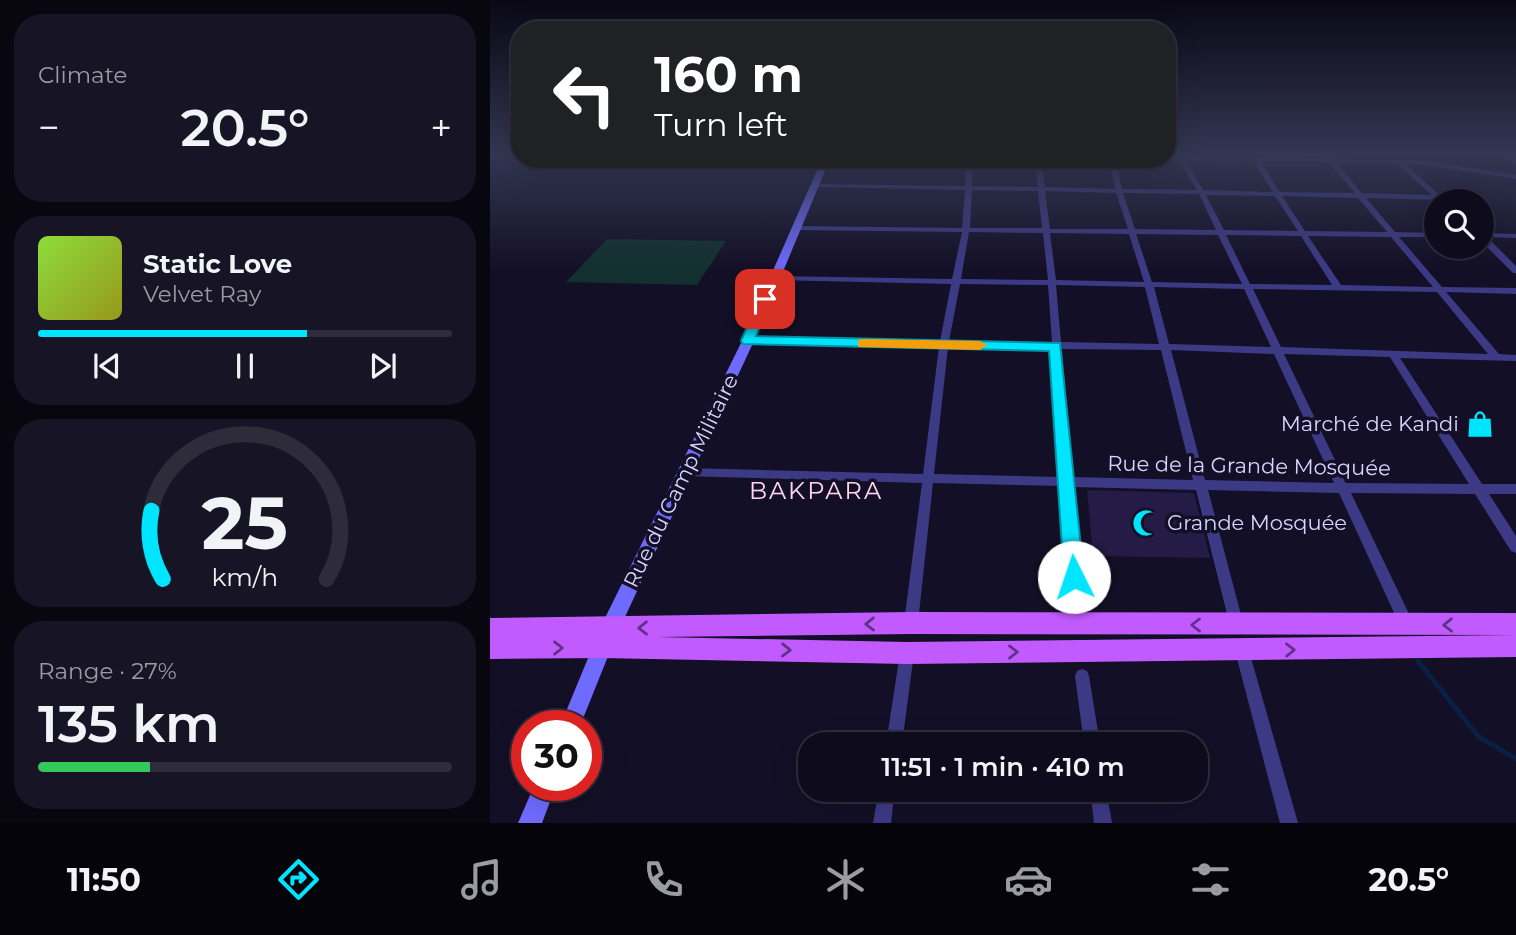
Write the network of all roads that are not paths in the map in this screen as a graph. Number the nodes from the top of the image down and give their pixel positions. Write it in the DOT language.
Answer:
graph roads {
  1 [pos="811,193"];
  2 [pos="968,193"];
  3 [pos="1043,193"];
  4 [pos="1120,193"];
  5 [pos="1202,193"];
  6 [pos="1255,193"];
  7 [pos="1278,194"];
  8 [pos="1361,195"];
  9 [pos="1424,198"];
  10 [pos="795,228"];
  11 [pos="966,229"];
  12 [pos="1046,229"];
  13 [pos="1132,233"];
  14 [pos="1220,233"];
  15 [pos="1304,233"];
  16 [pos="1392,234"];
  17 [pos="1424,235"];
  18 [pos="1494,236"];
  19 [pos="1516,236"];
  20 [pos="1494,248"];
  21 [pos="1516,271"];
  22 [pos="774,278"];
  23 [pos="957,282"];
  24 [pos="1052,284"];
  25 [pos="1149,285"];
  26 [pos="1248,288"];
  27 [pos="1339,289"];
  28 [pos="1516,291"];
  29 [pos="1439,292"];
  30 [pos="748,341"];
  31 [pos="944,345"];
  32 [pos="1055,346"];
  33 [pos="1165,347"];
  34 [pos="1275,350"];
  35 [pos="1392,353"];
  36 [pos="1496,357"];
  37 [pos="1516,358"];
  38 [pos="687,473"];
  39 [pos="928,480"];
  40 [pos="1067,482"];
  41 [pos="1199,484"];
  42 [pos="1340,488"];
  43 [pos="1479,488"];
  44 [pos="1516,489"];
  45 [pos="1516,547"];
  46 [pos="911,623"];
  47 [pos="1516,624"];
  48 [pos="1078,625"];
  49 [pos="1237,626"];
  50 [pos="1407,626"];
  51 [pos="490,629"];
  52 [pos="606,638"];
  53 [pos="1516,646"];
  54 [pos="490,648"];
  55 [pos="1242,651"];
  56 [pos="907,653"];
  57 [pos="1082,676"];
  58 [pos="577,710"];
  59 [pos="896,732"];
  60 [pos="1090,732"];
  61 [pos="539,801"];
  62 [pos="885,802"];
  63 [pos="1100,802"];
  64 [pos="530,823"];
  65 [pos="882,823"];
  66 [pos="1103,823"];
  67 [pos="1289,823"];
  1 -- 10 [label="street, Rue du Camp Militaire"];
  2 -- 11 [label="street"];
  3 -- 12 [label="street"];
  4 -- 13 [label="street"];
  5 -- 14 [label="street"];
  6 -- 7 [label="street"];
  7 -- 8 [label="street"];
  7 -- 15 [label="street"];
  8 -- 9 [label="street"];
  8 -- 16 [label="street"];
  10 -- 11 [label="street"];
  10 -- 22 [label="street, Rue du Camp Militaire"];
  11 -- 12 [label="street"];
  11 -- 23 [label="street"];
  12 -- 13 [label="street"];
  12 -- 24 [label="street"];
  13 -- 14 [label="street"];
  13 -- 25 [label="street"];
  14 -- 15 [label="street"];
  14 -- 26 [label="street"];
  15 -- 16 [label="street"];
  15 -- 27 [label="street"];
  16 -- 17 [label="street"];
  16 -- 29 [label="street"];
  18 -- 19 [label="street"];
  20 -- 21 [label="street"];
  22 -- 23 [label="street"];
  22 -- 30 [label="street, Rue du Camp Militaire"];
  23 -- 24 [label="street"];
  23 -- 31 [label="street"];
  24 -- 25 [label="street"];
  24 -- 32 [label="street"];
  25 -- 26 [label="street"];
  25 -- 33 [label="street"];
  26 -- 27 [label="street"];
  26 -- 34 [label="street"];
  27 -- 29 [label="street"];
  28 -- 29 [label="street"];
  29 -- 36 [label="street"];
  30 -- 31 [label="street"];
  30 -- 38 [label="street, Rue du Camp Militaire"];
  31 -- 32 [label="street"];
  31 -- 39 [label="street"];
  32 -- 33 [label="street"];
  32 -- 40 [label="street"];
  33 -- 34 [label="street"];
  33 -- 41 [label="street"];
  34 -- 35 [label="street"];
  34 -- 42 [label="street"];
  35 -- 36 [label="street"];
  35 -- 43 [label="street"];
  36 -- 37 [label="street"];
  38 -- 39 [label="street, Rue de la Grande Mosquée"];
  38 -- 52 [label="street, Rue du Camp Militaire"];
  39 -- 40 [label="street, Rue de la Grande Mosquée"];
  39 -- 46 [label="street"];
  40 -- 41 [label="street, Rue de la Grande Mosquée"];
  40 -- 48 [label="street"];
  41 -- 42 [label="street, Rue de la Grande Mosquée"];
  41 -- 49 [label="street"];
  42 -- 43 [label="street, Rue de la Grande Mosquée"];
  42 -- 50 [label="street"];
  43 -- 44 [label="street, Rue de la Grande Mosquée"];
  43 -- 45 [label="street"];
  46 -- 48 [label="main road"];
  46 -- 52 [label="main road, one-way"];
  47 -- 50 [label="main road, one-way"];
  49 -- 48 [label="main road, one-way"];
  49 -- 50 [label="main road"];
  51 -- 52 [label="main road"];
  54 -- 52 [label="main road, one-way"];
  52 -- 56 [label="main road, one-way"];
  52 -- 58 [label="street, Rue du Camp Militaire"];
  55 -- 53 [label="main road, one-way"];
  56 -- 55 [label="main road, one-way"];
  55 -- 67 [label="street"];
  56 -- 59 [label="street"];
  57 -- 60 [label="street"];
  61 -- 64 [label="street"];
  62 -- 65 [label="street"];
  63 -- 66 [label="street"];
}
